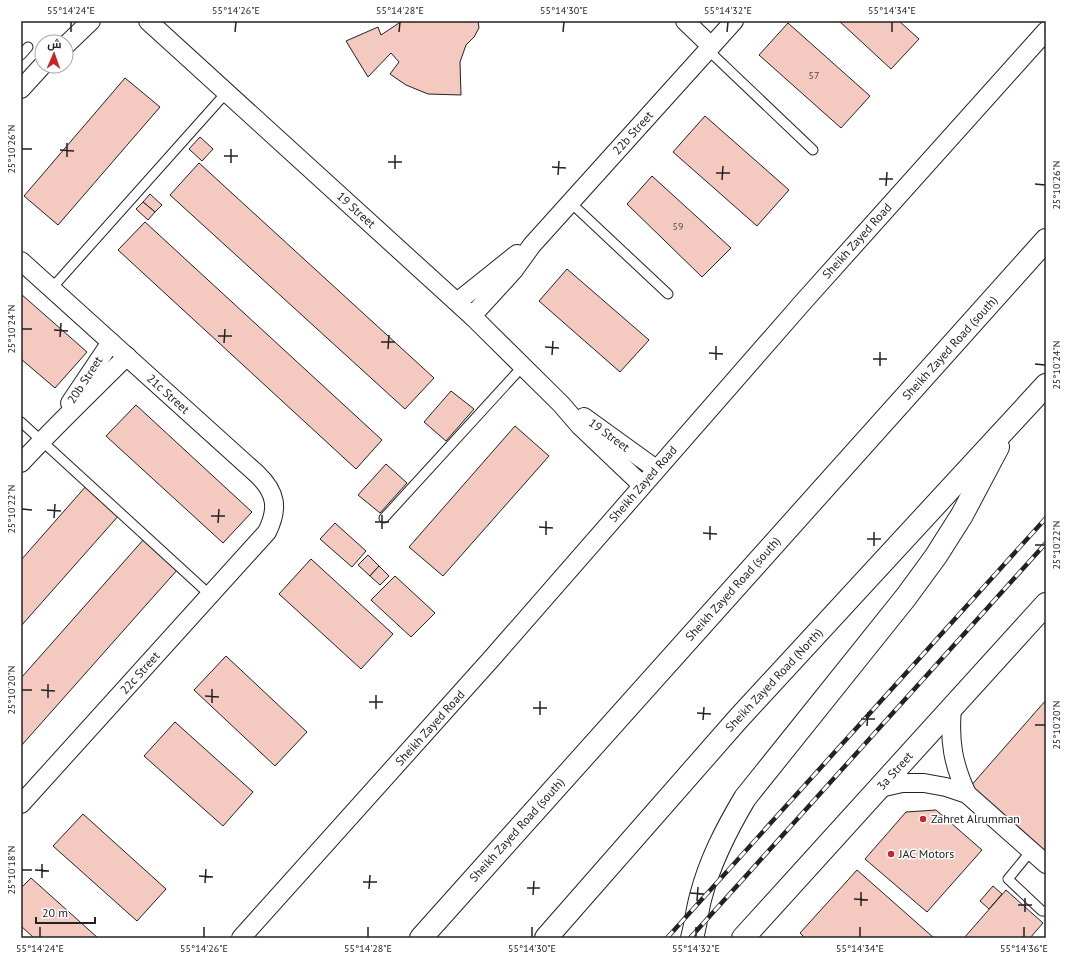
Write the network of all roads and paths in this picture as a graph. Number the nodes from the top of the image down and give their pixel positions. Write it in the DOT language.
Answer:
graph roads {
  1 [pos="73,21"];
  2 [pos="91,21"];
  3 [pos="148,21"];
  4 [pos="685,21"];
  5 [pos="702,21"];
  6 [pos="734,21"];
  7 [pos="1046,31"];
  8 [pos="63,34"];
  9 [pos="74,37"];
  10 [pos="713,43"];
  11 [pos="28,47"];
  12 [pos="21,55"];
  13 [pos="35,74"];
  14 [pos="21,89"];
  15 [pos="226,93"];
  16 [pos="813,150"];
  17 [pos="571,203"];
  18 [pos="1046,240"];
  19 [pos="532,245"];
  20 [pos="21,261"];
  21 [pos="52,288"];
  22 [pos="668,294"];
  23 [pos="458,302"];
  24 [pos="472,316"];
  25 [pos="110,342"];
  26 [pos="127,356"];
  27 [pos="523,366"];
  28 [pos="1046,384"];
  29 [pos="560,404"];
  30 [pos="61,420"];
  31 [pos="21,422"];
  32 [pos="1008,427"];
  33 [pos="42,441"];
  34 [pos="21,463"];
  35 [pos="656,469"];
  36 [pos="642,485"];
  37 [pos="384,518"];
  38 [pos="258,542"];
  39 [pos="210,595"];
  40 [pos="1044,609"];
  41 [pos="952,708"];
  42 [pos="880,788"];
  43 [pos="967,794"];
  44 [pos="21,804"];
  45 [pos="1031,851"];
  46 [pos="1046,864"];
  47 [pos="1046,911"];
  48 [pos="421,937"];
  49 [pos="242,938"];
  50 [pos="546,938"];
  51 [pos="692,938"];
  52 [pos="743,938"];
  1 -- 8 [label="street"];
  2 -- 9 [label="street"];
  3 -- 15 [label="street, 19 Street"];
  4 -- 10 [label="street"];
  5 -- 10 [label="street"];
  6 -- 10 [label="street, 22b Street"];
  7 -- 35 [label="street, Sheikh Zayed Road"];
  10 -- 16 [label="lane"];
  10 -- 17 [label="street, 22b Street"];
  11 -- 12 [label="lane"];
  13 -- 14 [label="street"];
  15 -- 21 [label="lane"];
  15 -- 23 [label="street, 19 Street"];
  17 -- 19 [label="street, 22b Street"];
  17 -- 22 [label="lane"];
  18 -- 48 [label="main road, Sheikh Zayed Road (south)"];
  19 -- 23 [label="street, 22b Street"];
  19 -- 24 [label="street, 22b Street"];
  20 -- 21 [label="street, 21c Street"];
  21 -- 25 [label="street, 21c Street"];
  23 -- 24 [label="street, 19 Street"];
  24 -- 27 [label="street, 19 Street"];
  25 -- 26 [label="street, 21c Street"];
  25 -- 30 [label="street, 20b Street"];
  26 -- 30 [label="street, 20b Street"];
  26 -- 38 [label="street, 21c Street"];
  27 -- 29 [label="street, 19 Street"];
  27 -- 37 [label="lane"];
  28 -- 32 [label="main road"];
  29 -- 35 [label="street, 19 Street"];
  29 -- 36 [label="street, 19 Street"];
  30 -- 33 [label="street, 20b Street"];
  31 -- 33 [label="lane"];
  32 -- 50 [label="main road, Sheikh Zayed Road (North)"];
  32 -- 51 [label="main road"];
  33 -- 34 [label="street, 20b Street"];
  33 -- 39 [label="lane"];
  35 -- 36 [label="street, Sheikh Zayed Road"];
  36 -- 49 [label="street, Sheikh Zayed Road"];
  38 -- 39 [label="street, 22c Street"];
  39 -- 44 [label="street, 22c Street"];
  40 -- 41 [label="main road, 3a Street"];
  41 -- 42 [label="main road, 3a Street"];
  41 -- 43 [label="street"];
  42 -- 43 [label="street"];
  42 -- 52 [label="main road, 3a Street"];
  43 -- 45 [label="street"];
  45 -- 46 [label="street"];
  45 -- 47 [label="lane"];
}
